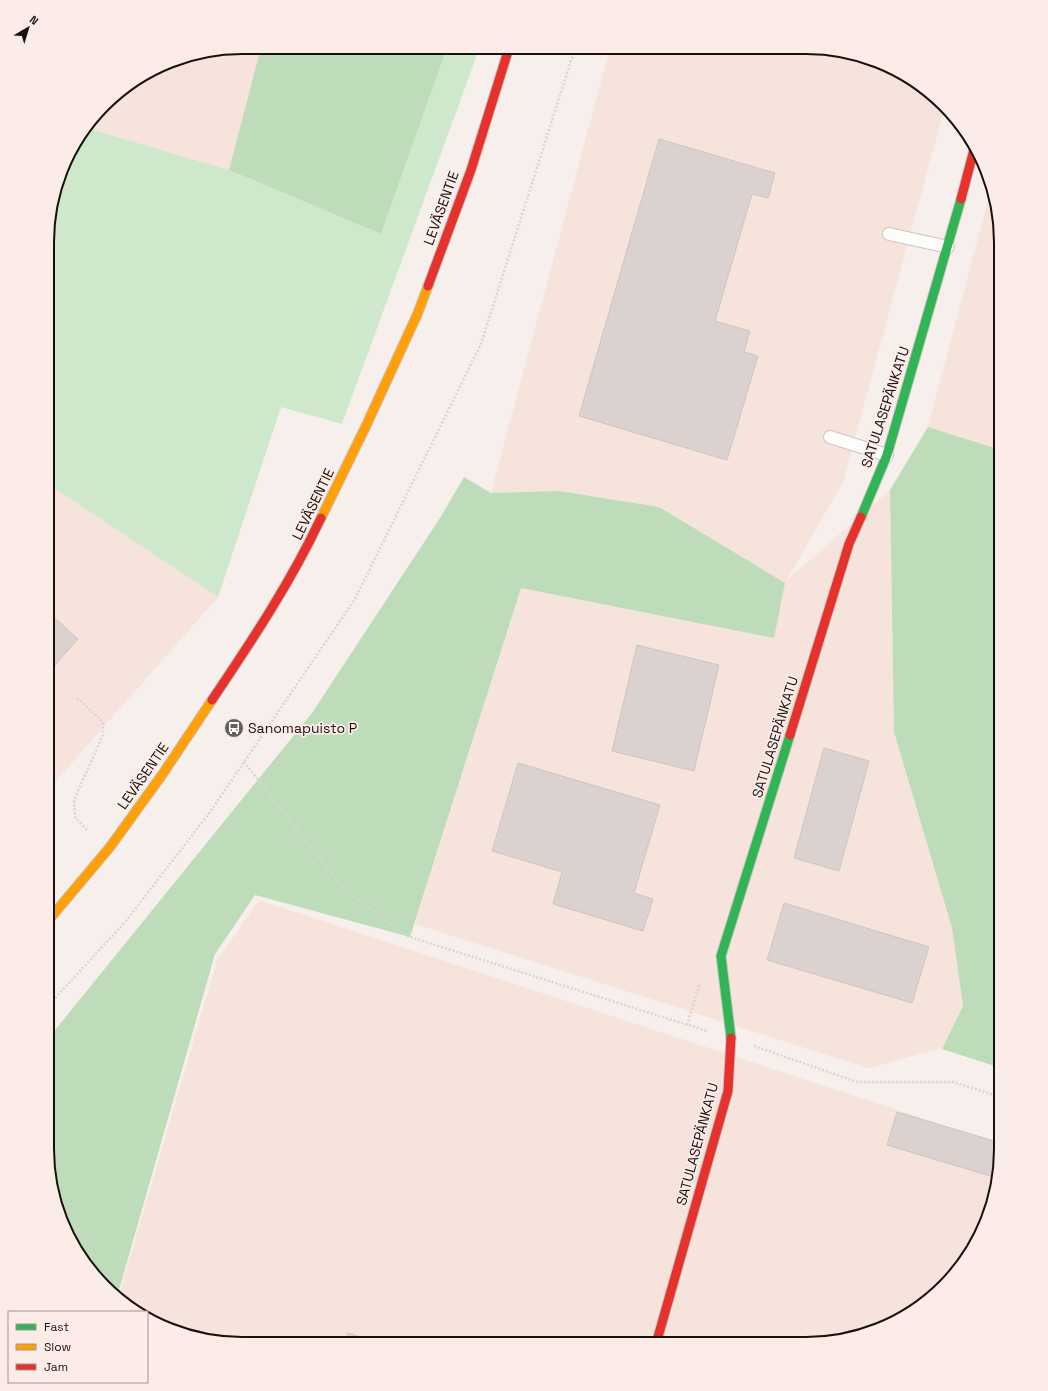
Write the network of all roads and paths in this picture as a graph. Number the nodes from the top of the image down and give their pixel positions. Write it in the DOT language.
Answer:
graph roads {
  1 [pos="507,54"];
  2 [pos="573,54"];
  3 [pos="973,155"];
  4 [pos="889,234"];
  5 [pos="948,247"];
  6 [pos="830,436"];
  7 [pos="888,454"];
  8 [pos="77,698"];
  9 [pos="244,762"];
  10 [pos="88,830"];
  11 [pos="54,914"];
  12 [pos="54,999"];
  13 [pos="731,1039"];
  14 [pos="994,1095"];
  15 [pos="658,1337"];
  1 -- 11 [label="street, LEVÄSENTIE"];
  2 -- 9 [label="path"];
  3 -- 5 [label="street, SATULASEPÄNKATU"];
  4 -- 5 [label="lane"];
  5 -- 7 [label="street, SATULASEPÄNKATU"];
  6 -- 7 [label="lane"];
  7 -- 13 [label="street, SATULASEPÄNKATU"];
  8 -- 10 [label="path"];
  9 -- 12 [label="path"];
  9 -- 13 [label="path"];
  13 -- 14 [label="path"];
  13 -- 15 [label="street, SATULASEPÄNKATU"];
}
